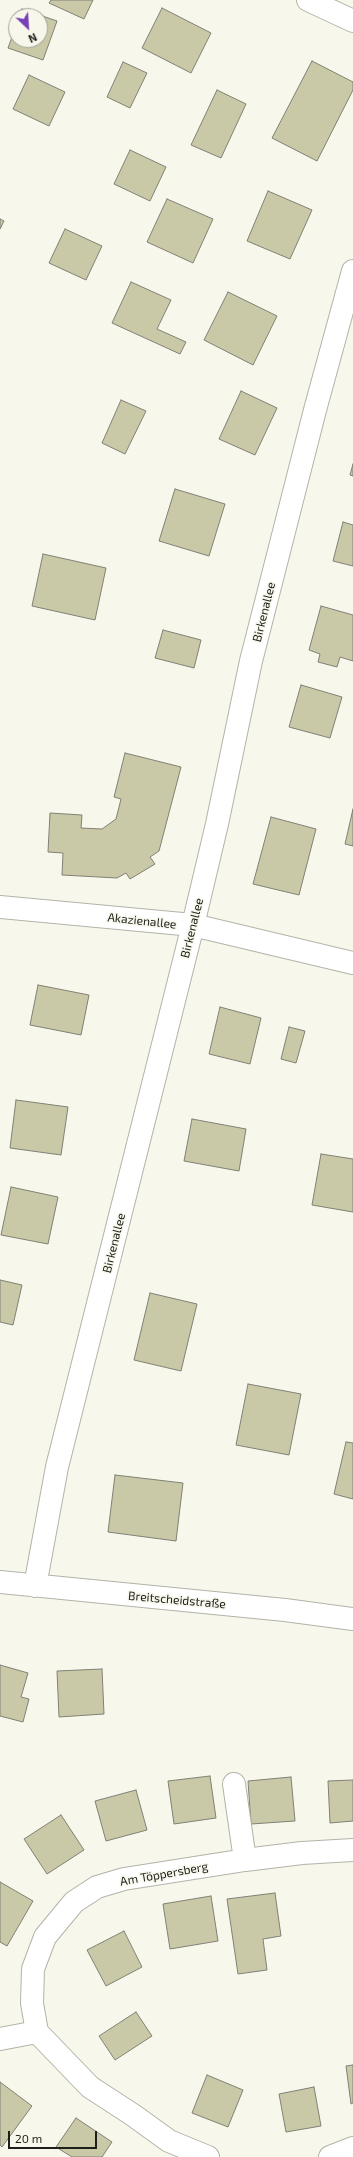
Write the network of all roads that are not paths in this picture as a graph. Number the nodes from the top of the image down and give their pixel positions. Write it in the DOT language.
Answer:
graph roads {
  1 [pos="308,0"];
  2 [pos="353,21"];
  3 [pos="353,271"];
  4 [pos="0,907"];
  5 [pos="193,926"];
  6 [pos="353,963"];
  7 [pos="0,1582"];
  8 [pos="34,1586"];
  9 [pos="353,1619"];
  10 [pos="234,1784"];
  11 [pos="353,1850"];
  12 [pos="245,1860"];
  13 [pos="37,2032"];
  14 [pos="0,2039"];
  15 [pos="353,2148"];
  16 [pos="208,2157"];
  17 [pos="330,2157"];
  1 -- 2 [label="street"];
  3 -- 5 [label="street, Birkenallee"];
  4 -- 5 [label="street, Akazienallee"];
  5 -- 6 [label="street, Akazienallee"];
  5 -- 8 [label="street, Birkenallee"];
  7 -- 8 [label="street, Breitscheidstraße"];
  8 -- 9 [label="street, Breitscheidstraße"];
  10 -- 12 [label="street"];
  11 -- 12 [label="street, Am Töppersberg"];
  12 -- 13 [label="street, Am Töppersberg"];
  13 -- 14 [label="street"];
  13 -- 16 [label="street"];
  15 -- 17 [label="street"];
}
